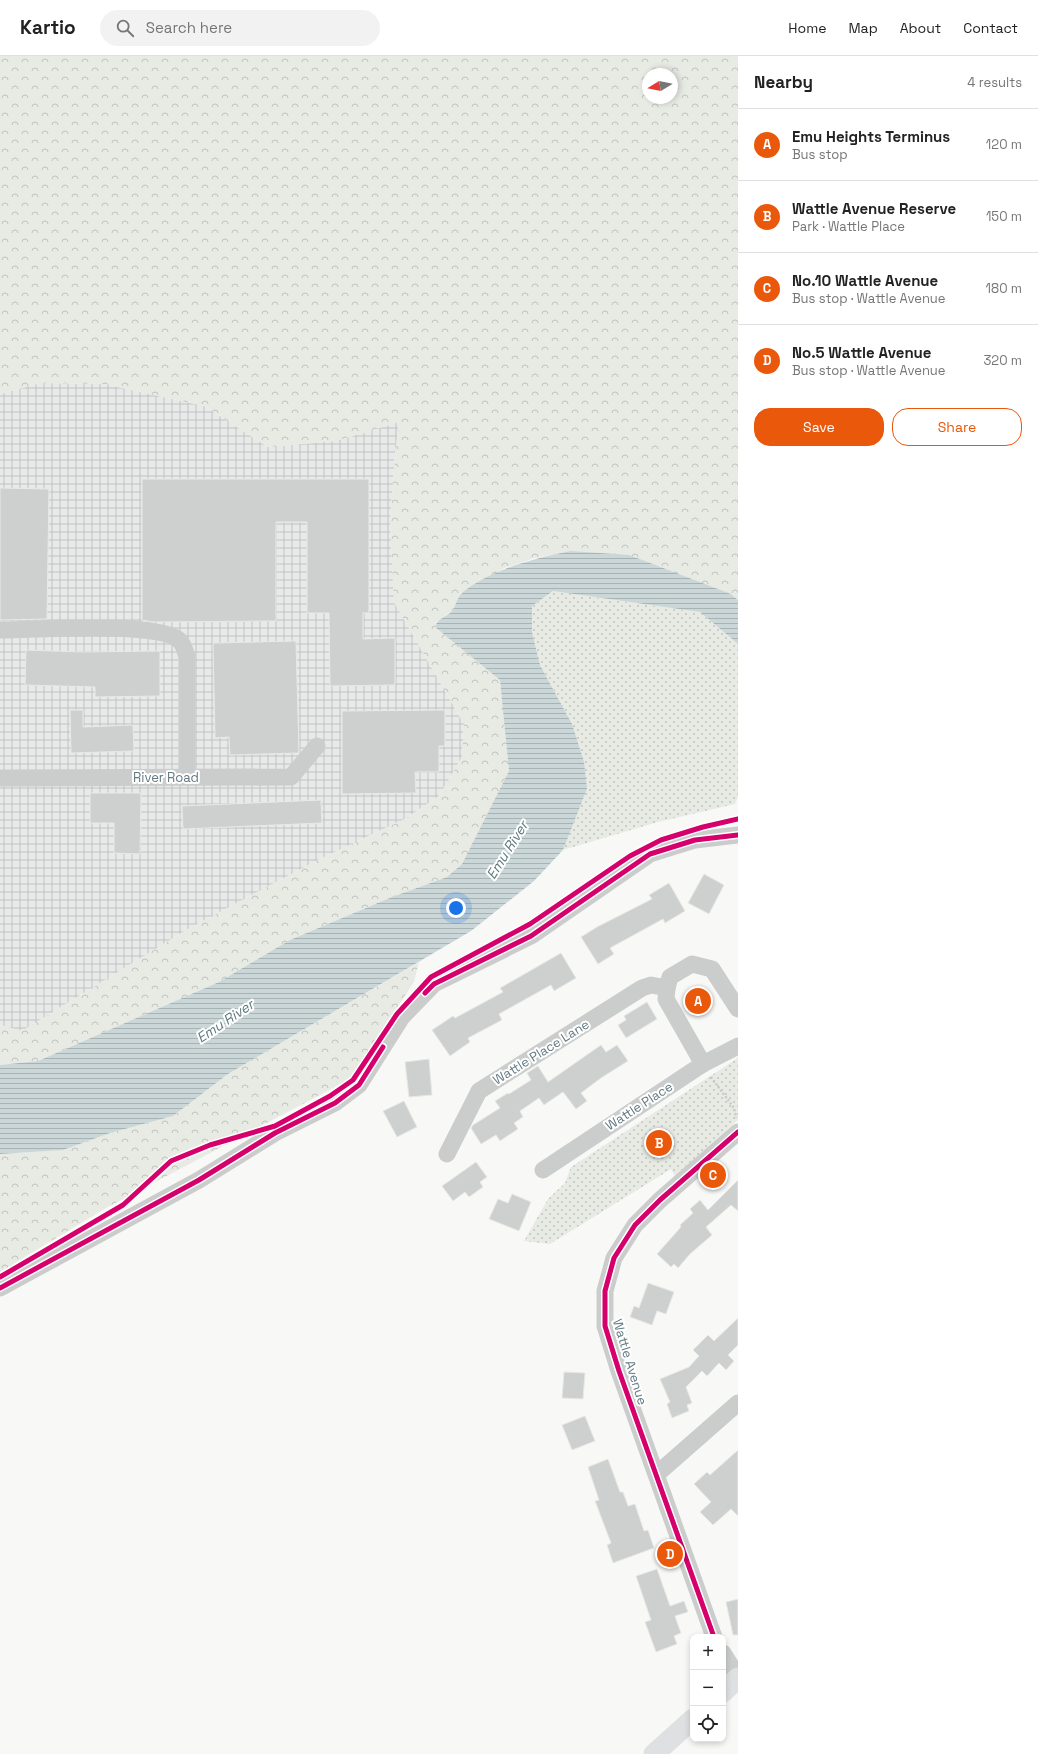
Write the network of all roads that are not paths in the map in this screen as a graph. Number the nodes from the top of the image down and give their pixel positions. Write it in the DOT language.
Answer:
graph roads {
  1 [pos="0,630"];
  2 [pos="317,746"];
  3 [pos="187,777"];
  4 [pos="0,778"];
  5 [pos="738,836"];
  6 [pos="667,988"];
  7 [pos="738,1009"];
  8 [pos="738,1046"];
  9 [pos="703,1064"];
  10 [pos="738,1132"];
  11 [pos="447,1154"];
  12 [pos="543,1170"];
  13 [pos="0,1288"];
  14 [pos="738,1404"];
  15 [pos="657,1474"];
  16 [pos="713,1634"];
  17 [pos="726,1658"];
  18 [pos="738,1678"];
  19 [pos="726,1689"];
  20 [pos="690,1722"];
  21 [pos="654,1754"];
  1 -- 3 [label="street"];
  2 -- 3 [label="street, River Road"];
  3 -- 4 [label="street, River Road"];
  5 -- 13 [label="street"];
  6 -- 7 [label="street"];
  6 -- 9 [label="street"];
  6 -- 11 [label="street, Wattle Place Lane"];
  8 -- 9 [label="street, Wattle Place"];
  9 -- 12 [label="street, Wattle Place"];
  10 -- 15 [label="street, Wattle Avenue"];
  14 -- 15 [label="street"];
  15 -- 16 [label="street, Wattle Avenue"];
  17 -- 18 [label="street"];
  18 -- 19 [label="main road"];
  20 -- 21 [label="main road"];
}
